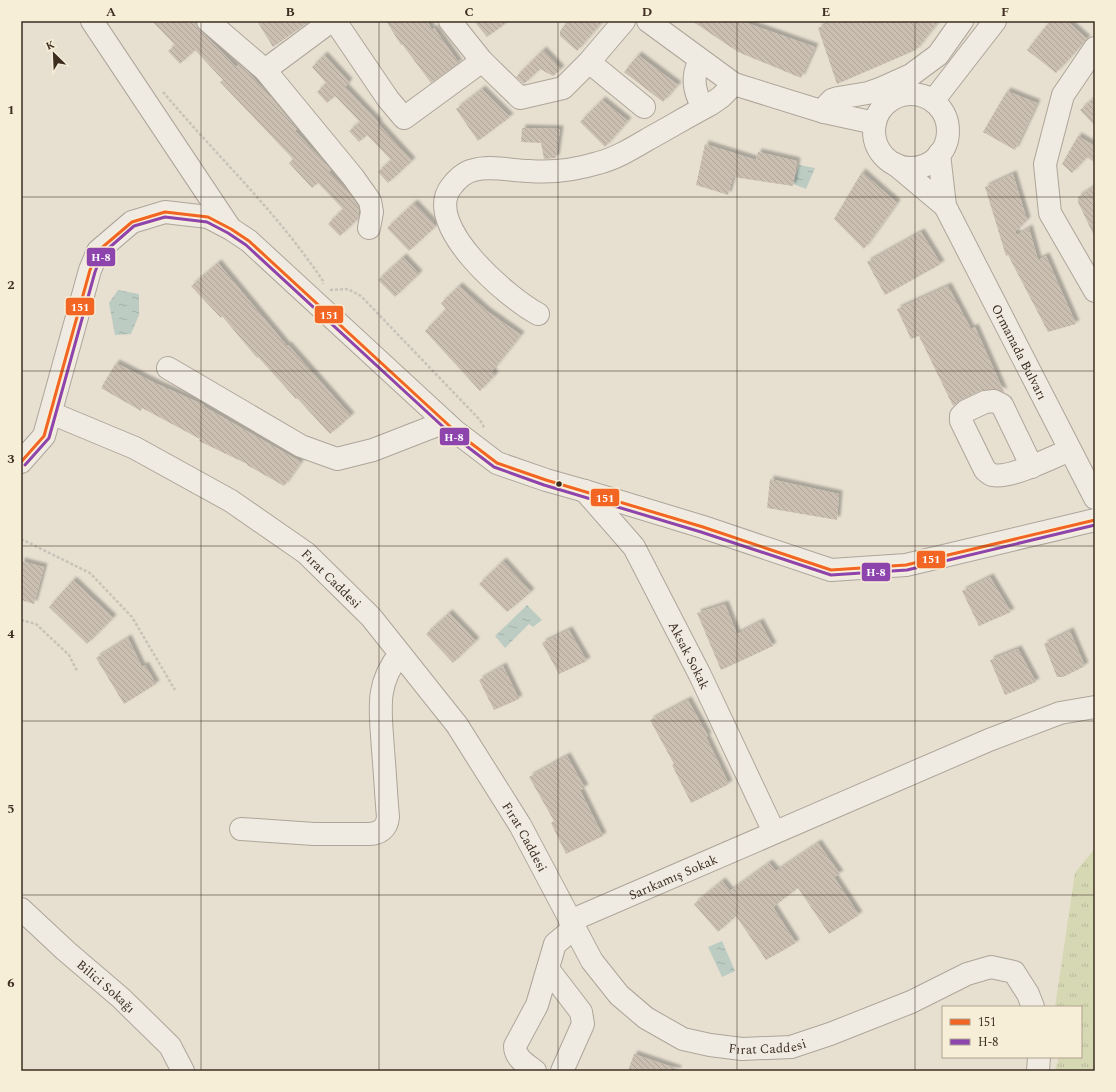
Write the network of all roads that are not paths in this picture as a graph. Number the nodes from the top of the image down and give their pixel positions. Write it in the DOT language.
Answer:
graph roads {
  1 [pos="92,21"];
  2 [pos="208,21"];
  3 [pos="331,21"];
  4 [pos="335,21"];
  5 [pos="450,21"];
  6 [pos="624,21"];
  7 [pos="648,21"];
  8 [pos="962,21"];
  9 [pos="995,21"];
  10 [pos="1095,48"];
  11 [pos="938,55"];
  12 [pos="700,60"];
  13 [pos="482,61"];
  14 [pos="589,62"];
  15 [pos="265,70"];
  16 [pos="956,71"];
  17 [pos="734,84"];
  18 [pos="932,101"];
  19 [pos="644,107"];
  20 [pos="703,108"];
  21 [pos="824,112"];
  22 [pos="875,123"];
  23 [pos="939,154"];
  24 [pos="895,164"];
  25 [pos="944,206"];
  26 [pos="369,228"];
  27 [pos="231,229"];
  28 [pos="1095,291"];
  29 [pos="538,314"];
  30 [pos="168,368"];
  31 [pos="51,413"];
  32 [pos="445,422"];
  33 [pos="1070,450"];
  34 [pos="21,462"];
  35 [pos="1032,467"];
  36 [pos="585,491"];
  37 [pos="1095,498"];
  38 [pos="1095,520"];
  39 [pos="400,654"];
  40 [pos="1095,707"];
  41 [pos="241,829"];
  42 [pos="774,832"];
  43 [pos="21,909"];
  44 [pos="572,925"];
  45 [pos="548,969"];
  46 [pos="1033,1006"];
  47 [pos="1039,1058"];
  48 [pos="183,1071"];
  49 [pos="535,1071"];
  50 [pos="562,1071"];
  51 [pos="1038,1071"];
  1 -- 27 [label="street"];
  2 -- 15 [label="street"];
  3 -- 15 [label="street"];
  4 -- 13 [label="street"];
  5 -- 13 [label="street"];
  6 -- 14 [label="street"];
  7 -- 12 [label="street"];
  8 -- 11 [label="street"];
  9 -- 16 [label="street"];
  10 -- 28 [label="street"];
  11 -- 16 [label="street"];
  11 -- 21 [label="street"];
  12 -- 17 [label="street"];
  12 -- 20 [label="street"];
  13 -- 14 [label="street"];
  14 -- 19 [label="street"];
  15 -- 26 [label="street"];
  16 -- 18 [label="street"];
  17 -- 20 [label="street"];
  17 -- 21 [label="street"];
  18 -- 22 [label="street"];
  18 -- 23 [label="street"];
  20 -- 29 [label="street"];
  21 -- 22 [label="street"];
  22 -- 24 [label="street"];
  23 -- 24 [label="street"];
  23 -- 25 [label="street, Ormanada Bulvarı"];
  24 -- 25 [label="street, Ormanada Bulvarı"];
  25 -- 33 [label="street, Ormanada Bulvarı"];
  27 -- 31 [label="street"];
  27 -- 32 [label="street"];
  30 -- 32 [label="street"];
  31 -- 34 [label="street"];
  31 -- 39 [label="street, Fırat Caddesi"];
  32 -- 36 [label="street"];
  33 -- 35 [label="street"];
  33 -- 37 [label="street, Ormanada Bulvarı"];
  36 -- 38 [label="street"];
  36 -- 42 [label="street, Aksak Sokak"];
  39 -- 41 [label="street"];
  39 -- 44 [label="street, Fırat Caddesi"];
  40 -- 42 [label="street, Sarıkamış Sokak"];
  42 -- 44 [label="street, Sarıkamış Sokak"];
  43 -- 48 [label="street, Bilici Sokağı"];
  44 -- 45 [label="street, Sarıkamış Sokak"];
  44 -- 46 [label="street, Fırat Caddesi"];
  45 -- 49 [label="street, Sarıkamış Sokak"];
  45 -- 50 [label="street"];
  47 -- 51 [label="street"];
}
